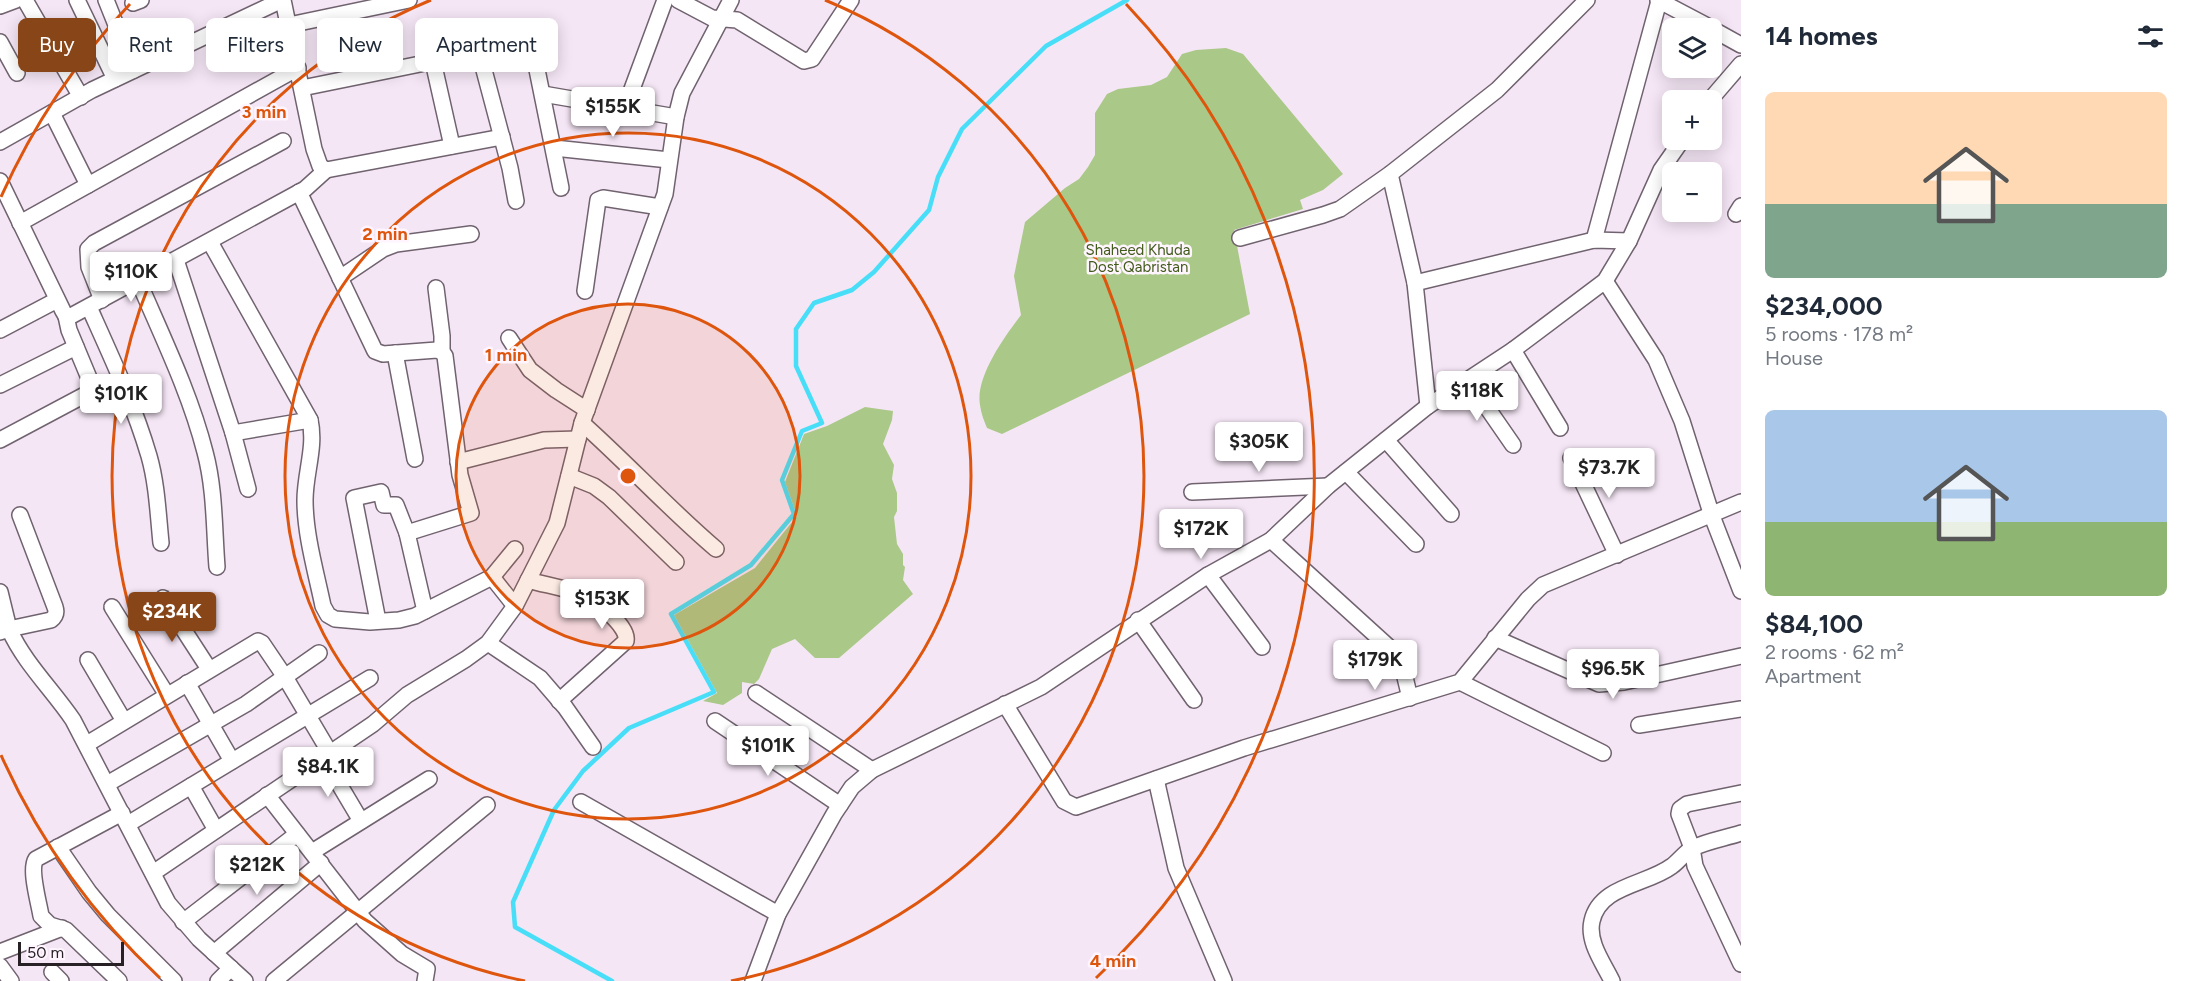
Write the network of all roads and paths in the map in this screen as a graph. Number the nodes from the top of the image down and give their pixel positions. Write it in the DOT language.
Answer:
graph roads {
  1 [pos="16,0"];
  2 [pos="25,0"];
  3 [pos="76,0"];
  4 [pos="106,0"];
  5 [pos="282,0"];
  6 [pos="409,0"];
  7 [pos="665,0"];
  8 [pos="678,0"];
  9 [pos="731,0"];
  10 [pos="851,0"];
  11 [pos="1587,0"];
  12 [pos="1658,0"];
  13 [pos="0,6"];
  14 [pos="113,18"];
  15 [pos="287,18"];
  16 [pos="1691,18"];
  17 [pos="719,19"];
  18 [pos="305,22"];
  19 [pos="1722,35"];
  20 [pos="0,42"];
  21 [pos="194,42"];
  22 [pos="1741,45"];
  23 [pos="1741,64"];
  24 [pos="415,65"];
  25 [pos="130,72"];
  26 [pos="291,72"];
  27 [pos="299,72"];
  28 [pos="434,72"];
  29 [pos="484,72"];
  30 [pos="538,72"];
  31 [pos="17,73"];
  32 [pos="115,79"];
  33 [pos="302,88"];
  34 [pos="1719,90"];
  35 [pos="543,94"];
  36 [pos="81,97"];
  37 [pos="625,108"];
  38 [pos="52,113"];
  39 [pos="676,117"];
  40 [pos="2,136"];
  41 [pos="502,137"];
  42 [pos="284,141"];
  43 [pos="452,146"];
  44 [pos="554,148"];
  45 [pos="1675,150"];
  46 [pos="669,160"];
  47 [pos="326,170"];
  48 [pos="1390,174"];
  49 [pos="0,181"];
  50 [pos="88,185"];
  51 [pos="561,188"];
  52 [pos="299,192"];
  53 [pos="516,201"];
  54 [pos="660,207"];
  55 [pos="11,216"];
  56 [pos="471,234"];
  57 [pos="1240,238"];
  58 [pos="1594,240"];
  59 [pos="1629,241"];
  60 [pos="210,242"];
  61 [pos="176,260"];
  62 [pos="340,278"];
  63 [pos="138,280"];
  64 [pos="1605,281"];
  65 [pos="1415,283"];
  66 [pos="436,288"];
  67 [pos="585,291"];
  68 [pos="57,300"];
  69 [pos="96,303"];
  70 [pos="66,316"];
  71 [pos="0,330"];
  72 [pos="509,338"];
  73 [pos="76,346"];
  74 [pos="1514,350"];
  75 [pos="442,352"];
  76 [pos="395,353"];
  77 [pos="1468,380"];
  78 [pos="0,385"];
  79 [pos="1428,406"];
  80 [pos="584,417"];
  81 [pos="310,420"];
  82 [pos="1560,428"];
  83 [pos="233,433"];
  84 [pos="578,439"];
  85 [pos="0,440"];
  86 [pos="1386,440"];
  87 [pos="1513,445"];
  88 [pos="1571,458"];
  89 [pos="415,459"];
  90 [pos="458,462"];
  91 [pos="1346,472"];
  92 [pos="569,476"];
  93 [pos="1328,486"];
  94 [pos="248,489"];
  95 [pos="1192,492"];
  96 [pos="1741,502"];
  97 [pos="1451,514"];
  98 [pos="20,515"];
  99 [pos="1712,516"];
  100 [pos="407,533"];
  101 [pos="1271,540"];
  102 [pos="160,543"];
  103 [pos="1416,544"];
  104 [pos="515,549"];
  105 [pos="716,549"];
  106 [pos="1617,555"];
  107 [pos="676,562"];
  108 [pos="217,567"];
  109 [pos="1208,575"];
  110 [pos="492,576"];
  111 [pos="528,580"];
  112 [pos="1741,591"];
  113 [pos="0,592"];
  114 [pos="163,598"];
  115 [pos="515,606"];
  116 [pos="112,607"];
  117 [pos="425,611"];
  118 [pos="1137,620"];
  119 [pos="378,621"];
  120 [pos="5,631"];
  121 [pos="1495,638"];
  122 [pos="488,643"];
  123 [pos="1262,647"];
  124 [pos="319,654"];
  125 [pos="1741,656"];
  126 [pos="88,660"];
  127 [pos="209,669"];
  128 [pos="285,677"];
  129 [pos="370,678"];
  130 [pos="1460,682"];
  131 [pos="187,683"];
  132 [pos="756,693"];
  133 [pos="168,695"];
  134 [pos="1410,698"];
  135 [pos="1194,700"];
  136 [pos="560,701"];
  137 [pos="1005,704"];
  138 [pos="1741,709"];
  139 [pos="307,716"];
  140 [pos="715,721"];
  141 [pos="124,722"];
  142 [pos="211,724"];
  143 [pos="1639,725"];
  144 [pos="87,744"];
  145 [pos="593,747"];
  146 [pos="1603,753"];
  147 [pos="327,755"];
  148 [pos="232,761"];
  149 [pos="872,770"];
  150 [pos="429,779"];
  151 [pos="1156,779"];
  152 [pos="107,784"];
  153 [pos="191,786"];
  154 [pos="1741,793"];
  155 [pos="267,795"];
  156 [pos="581,802"];
  157 [pos="487,805"];
  158 [pos="840,805"];
  159 [pos="125,818"];
  160 [pos="361,821"];
  161 [pos="216,830"];
  162 [pos="1741,833"];
  163 [pos="297,834"];
  164 [pos="58,847"];
  165 [pos="1692,848"];
  166 [pos="316,858"];
  167 [pos="153,873"];
  168 [pos="359,911"];
  169 [pos="778,914"];
  170 [pos="183,922"];
  171 [pos="62,928"];
  172 [pos="0,952"];
  173 [pos="214,953"];
  174 [pos="1741,964"];
  175 [pos="0,966"];
  176 [pos="231,968"];
  177 [pos="11,981"];
  178 [pos="119,981"];
  179 [pos="174,981"];
  180 [pos="218,981"];
  181 [pos="245,981"];
  182 [pos="274,981"];
  183 [pos="424,981"];
  184 [pos="753,981"];
  185 [pos="1224,981"];
  186 [pos="1612,981"];
  1 -- 13 [label="street"];
  2 -- 36 [label="street"];
  3 -- 32 [label="street"];
  4 -- 14 [label="street"];
  5 -- 15 [label="street"];
  5 -- 21 [label="street"];
  6 -- 18 [label="street"];
  7 -- 37 [label="street"];
  8 -- 17 [label="street"];
  9 -- 17 [label="street"];
  10 -- 17 [label="street"];
  11 -- 48 [label="street"];
  12 -- 16 [label="street"];
  12 -- 58 [label="street"];
  17 -- 39 [label="street"];
  19 -- 22 [label="street"];
  20 -- 31 [label="street"];
  23 -- 34 [label="street"];
  24 -- 33 [label="street"];
  25 -- 32 [label="street"];
  26 -- 50 [label="street"];
  27 -- 33 [label="street"];
  28 -- 43 [label="street"];
  29 -- 41 [label="street"];
  30 -- 35 [label="street"];
  32 -- 36 [label="street"];
  33 -- 47 [label="street"];
  35 -- 37 [label="street"];
  35 -- 44 [label="street"];
  36 -- 38 [label="street"];
  37 -- 39 [label="street"];
  38 -- 40 [label="street"];
  38 -- 50 [label="street"];
  39 -- 46 [label="street"];
  41 -- 43 [label="street"];
  41 -- 53 [label="street"];
  42 -- 69 [label="street"];
  43 -- 47 [label="street"];
  44 -- 46 [label="street"];
  44 -- 51 [label="street"];
  45 -- 59 [label="street"];
  46 -- 54 [label="street"];
  47 -- 52 [label="street"];
  48 -- 57 [label="street"];
  48 -- 65 [label="street"];
  49 -- 55 [label="street"];
  50 -- 55 [label="street"];
  52 -- 60 [label="street"];
  52 -- 62 [label="street"];
  54 -- 67 [label="street"];
  54 -- 80 [label="street"];
  55 -- 68 [label="street"];
  56 -- 62 [label="street"];
  58 -- 59 [label="street"];
  58 -- 65 [label="street"];
  59 -- 64 [label="street"];
  60 -- 61 [label="street"];
  60 -- 81 [label="street"];
  61 -- 63 [label="street"];
  61 -- 83 [label="street"];
  62 -- 76 [label="street"];
  63 -- 69 [label="street"];
  63 -- 108 [label="street"];
  64 -- 74 [label="street"];
  64 -- 99 [label="street"];
  65 -- 79 [label="street"];
  66 -- 75 [label="street"];
  68 -- 70 [label="street"];
  68 -- 71 [label="street"];
  69 -- 70 [label="street"];
  69 -- 102 [label="street"];
  70 -- 73 [label="street"];
  72 -- 80 [label="street"];
  73 -- 78 [label="street"];
  73 -- 85 [label="street"];
  74 -- 77 [label="street"];
  74 -- 82 [label="street"];
  75 -- 76 [label="street"];
  75 -- 90 [label="street"];
  76 -- 89 [label="street"];
  77 -- 79 [label="street"];
  77 -- 87 [label="street"];
  79 -- 86 [label="street"];
  80 -- 84 [label="street"];
  80 -- 105 [label="street"];
  81 -- 83 [label="street"];
  81 -- 119 [label="street"];
  83 -- 94 [label="street"];
  84 -- 90 [label="street"];
  84 -- 92 [label="street"];
  86 -- 91 [label="street"];
  86 -- 97 [label="street"];
  88 -- 106 [label="street"];
  90 -- 100 [label="street"];
  91 -- 93 [label="street"];
  91 -- 103 [label="street"];
  92 -- 107 [label="street"];
  92 -- 111 [label="street"];
  93 -- 95 [label="street"];
  93 -- 101 [label="street"];
  96 -- 99 [label="street"];
  98 -- 120 [label="street"];
  99 -- 106 [label="street"];
  99 -- 112 [label="street"];
  100 -- 117 [label="street"];
  100 -- 119 [label="street"];
  101 -- 109 [label="street"];
  101 -- 134 [label="street"];
  104 -- 110 [label="street"];
  106 -- 121 [label="street"];
  109 -- 118 [label="street"];
  109 -- 123 [label="street"];
  110 -- 115 [label="street"];
  110 -- 117 [label="street"];
  111 -- 115 [label="street"];
  111 -- 136 [label="street"];
  113 -- 120 [label="street"];
  114 -- 127 [label="street"];
  115 -- 122 [label="street"];
  116 -- 133 [label="street"];
  117 -- 119 [label="street"];
  118 -- 135 [label="street"];
  118 -- 137 [label="street"];
  120 -- 144 [label="street"];
  121 -- 125 [label="street"];
  121 -- 130 [label="street"];
  122 -- 136 [label="street"];
  122 -- 147 [label="street"];
  124 -- 128 [label="street"];
  126 -- 141 [label="street"];
  127 -- 128 [label="street"];
  127 -- 131 [label="street"];
  128 -- 139 [label="street"];
  128 -- 142 [label="street"];
  129 -- 139 [label="street"];
  130 -- 134 [label="street"];
  130 -- 146 [label="street"];
  131 -- 133 [label="street"];
  131 -- 142 [label="street"];
  132 -- 149 [label="street"];
  133 -- 141 [label="street"];
  134 -- 151 [label="street"];
  136 -- 145 [label="street"];
  137 -- 149 [label="street"];
  137 -- 151 [label="street"];
  138 -- 143 [label="street"];
  139 -- 147 [label="street"];
  139 -- 148 [label="street"];
  140 -- 158 [label="street"];
  141 -- 144 [label="street"];
  142 -- 148 [label="street"];
  142 -- 152 [label="street"];
  144 -- 152 [label="street"];
  147 -- 155 [label="street"];
  147 -- 160 [label="street"];
  148 -- 153 [label="street"];
  149 -- 158 [label="street"];
  150 -- 160 [label="street"];
  151 -- 185 [label="street"];
  152 -- 159 [label="street"];
  153 -- 159 [label="street"];
  153 -- 161 [label="street"];
  154 -- 165 [label="street"];
  155 -- 161 [label="street"];
  155 -- 163 [label="street"];
  156 -- 169 [label="street"];
  157 -- 168 [label="street"];
  158 -- 169 [label="street"];
  159 -- 164 [label="street"];
  159 -- 167 [label="street"];
  160 -- 166 [label="street"];
  161 -- 167 [label="street"];
  162 -- 165 [label="street"];
  163 -- 166 [label="street"];
  163 -- 170 [label="street"];
  164 -- 171 [label="street"];
  164 -- 179 [label="street"];
  165 -- 174 [label="street"];
  165 -- 186 [label="street"];
  166 -- 168 [label="street"];
  166 -- 173 [label="street"];
  167 -- 170 [label="street"];
  168 -- 182 [label="street"];
  168 -- 183 [label="street"];
  169 -- 184 [label="street"];
  170 -- 173 [label="street"];
  171 -- 172 [label="street"];
  171 -- 178 [label="street"];
  173 -- 176 [label="street"];
  175 -- 177 [label="street"];
  176 -- 180 [label="street"];
  176 -- 181 [label="street"];
}
